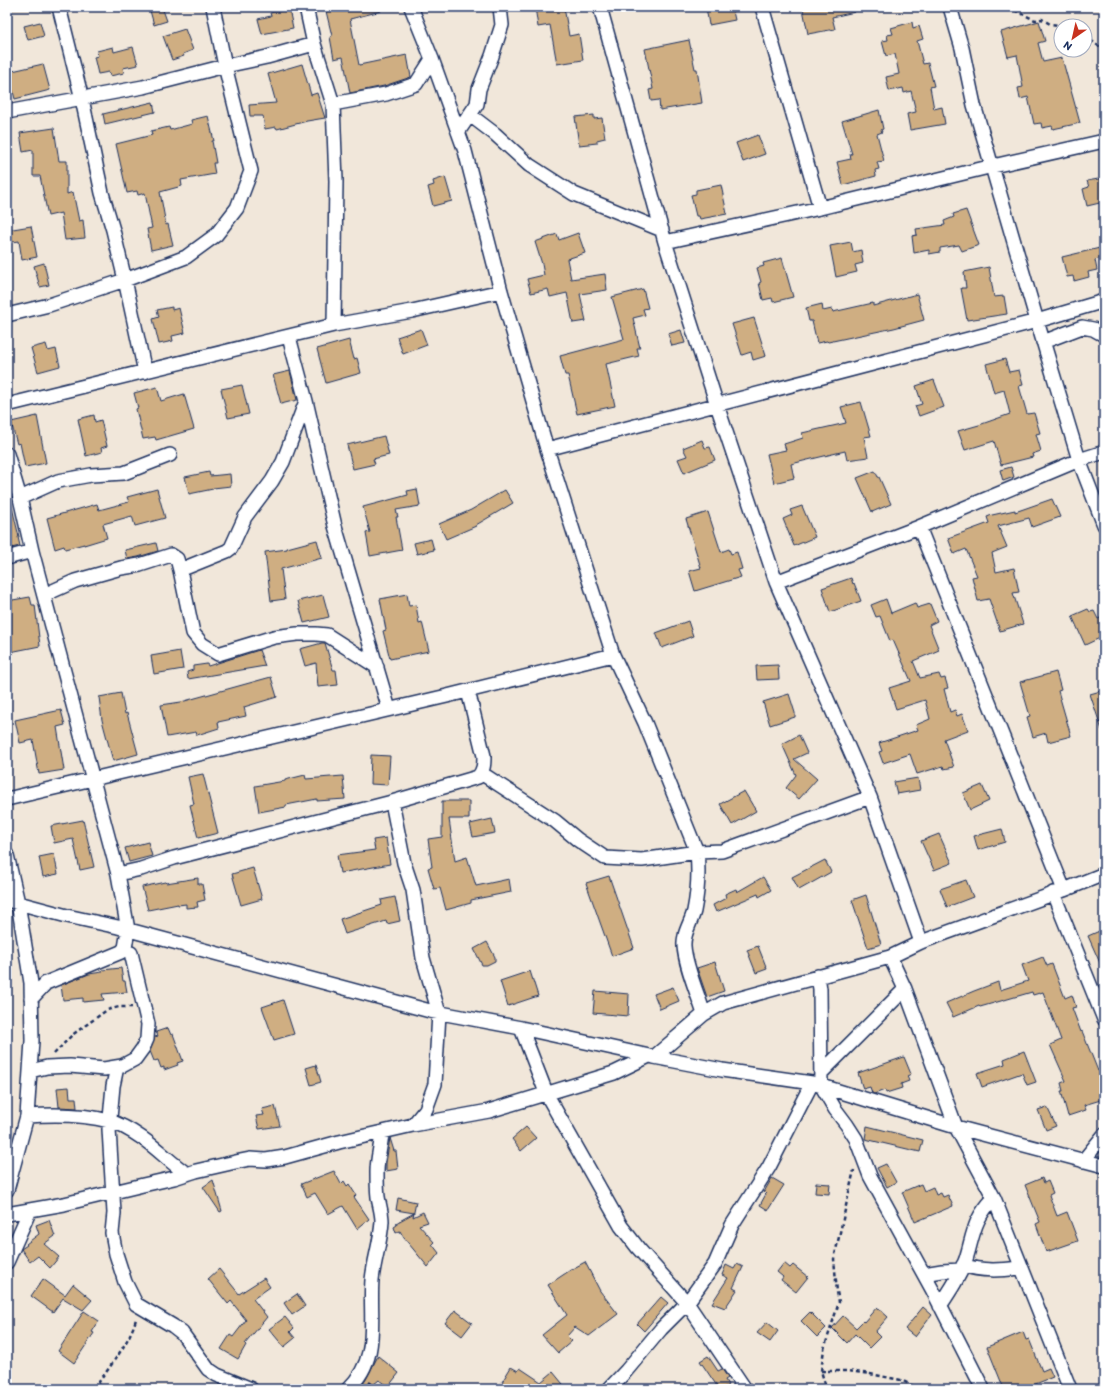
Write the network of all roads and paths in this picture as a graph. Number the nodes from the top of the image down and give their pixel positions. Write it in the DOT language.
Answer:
graph roads {
  1 [pos="59,7"];
  2 [pos="213,7"];
  3 [pos="306,7"];
  4 [pos="411,7"];
  5 [pos="500,7"];
  6 [pos="600,7"];
  7 [pos="762,7"];
  8 [pos="950,7"];
  9 [pos="1008,7"];
  10 [pos="1053,24"];
  11 [pos="1093,42"];
  12 [pos="314,44"];
  13 [pos="1104,50"];
  14 [pos="432,59"];
  15 [pos="224,66"];
  16 [pos="82,99"];
  17 [pos="333,104"];
  18 [pos="7,112"];
  19 [pos="470,115"];
  20 [pos="458,132"];
  21 [pos="1104,141"];
  22 [pos="993,166"];
  23 [pos="820,208"];
  24 [pos="664,236"];
  25 [pos="125,280"];
  26 [pos="501,290"];
  27 [pos="1104,301"];
  28 [pos="7,315"];
  29 [pos="1037,321"];
  30 [pos="334,325"];
  31 [pos="1104,334"];
  32 [pos="289,337"];
  33 [pos="1043,342"];
  34 [pos="145,372"];
  35 [pos="306,401"];
  36 [pos="717,405"];
  37 [pos="7,406"];
  38 [pos="547,449"];
  39 [pos="1104,452"];
  40 [pos="7,454"];
  41 [pos="170,455"];
  42 [pos="1079,460"];
  43 [pos="20,498"];
  44 [pos="1104,525"];
  45 [pos="919,527"];
  46 [pos="32,551"];
  47 [pos="7,558"];
  48 [pos="180,570"];
  49 [pos="776,582"];
  50 [pos="44,595"];
  51 [pos="613,654"];
  52 [pos="377,667"];
  53 [pos="468,690"];
  54 [pos="390,709"];
  55 [pos="481,773"];
  56 [pos="92,779"];
  57 [pos="870,797"];
  58 [pos="7,800"];
  59 [pos="392,802"];
  60 [pos="698,852"];
  61 [pos="7,855"];
  62 [pos="118,874"];
  63 [pos="1104,874"];
  64 [pos="1058,892"];
  65 [pos="12,901"];
  66 [pos="128,930"];
  67 [pos="921,942"];
  68 [pos="131,953"];
  69 [pos="890,957"];
  70 [pos="818,976"];
  71 [pos="905,989"];
  72 [pos="31,998"];
  73 [pos="145,1007"];
  74 [pos="439,1013"];
  75 [pos="704,1014"];
  76 [pos="1104,1019"];
  77 [pos="521,1028"];
  78 [pos="651,1057"];
  79 [pos="117,1067"];
  80 [pos="34,1070"];
  81 [pos="822,1072"];
  82 [pos="817,1084"];
  83 [pos="546,1095"];
  84 [pos="27,1116"];
  85 [pos="110,1121"];
  86 [pos="413,1125"];
  87 [pos="956,1127"];
  88 [pos="382,1133"];
  89 [pos="1104,1134"];
  90 [pos="1083,1161"];
  91 [pos="1104,1166"];
  92 [pos="854,1170"];
  93 [pos="187,1174"];
  94 [pos="7,1190"];
  95 [pos="113,1193"];
  96 [pos="994,1198"];
  97 [pos="30,1210"];
  98 [pos="7,1214"];
  99 [pos="7,1262"];
  100 [pos="962,1268"];
  101 [pos="1021,1268"];
  102 [pos="924,1274"];
  103 [pos="687,1303"];
  104 [pos="136,1304"];
  105 [pos="940,1306"];
  106 [pos="822,1371"];
  107 [pos="825,1384"];
  108 [pos="1104,1384"];
  109 [pos="94,1389"];
  110 [pos="251,1389"];
  111 [pos="348,1389"];
  112 [pos="406,1389"];
  113 [pos="411,1389"];
  114 [pos="609,1389"];
  115 [pos="745,1389"];
  116 [pos="919,1389"];
  117 [pos="983,1389"];
  118 [pos="1070,1389"];
  119 [pos="1102,1389"];
  1 -- 16 [label="street"];
  2 -- 15 [label="street"];
  3 -- 12 [label="street"];
  4 -- 14 [label="street"];
  5 -- 19 [label="street"];
  6 -- 24 [label="street"];
  7 -- 23 [label="street"];
  8 -- 22 [label="street"];
  9 -- 10 [label="path"];
  11 -- 13 [label="path"];
  12 -- 15 [label="street"];
  12 -- 17 [label="street"];
  14 -- 17 [label="street"];
  14 -- 20 [label="street"];
  15 -- 16 [label="street"];
  15 -- 25 [label="street"];
  16 -- 18 [label="street"];
  16 -- 25 [label="street"];
  17 -- 30 [label="street"];
  19 -- 20 [label="street"];
  19 -- 24 [label="street"];
  20 -- 26 [label="street"];
  21 -- 22 [label="street"];
  22 -- 23 [label="street"];
  22 -- 29 [label="street"];
  23 -- 24 [label="street"];
  24 -- 36 [label="street"];
  25 -- 28 [label="street"];
  25 -- 34 [label="street"];
  26 -- 30 [label="street"];
  26 -- 38 [label="street"];
  27 -- 29 [label="street"];
  29 -- 33 [label="street"];
  29 -- 36 [label="street"];
  30 -- 32 [label="street"];
  31 -- 33 [label="street"];
  32 -- 34 [label="street"];
  32 -- 35 [label="street"];
  33 -- 42 [label="street"];
  34 -- 37 [label="street"];
  35 -- 48 [label="street"];
  35 -- 52 [label="street"];
  36 -- 38 [label="street"];
  36 -- 49 [label="street"];
  38 -- 51 [label="street"];
  39 -- 42 [label="street"];
  40 -- 43 [label="street"];
  41 -- 43 [label="street"];
  42 -- 44 [label="street"];
  42 -- 45 [label="street"];
  43 -- 46 [label="street"];
  45 -- 49 [label="street"];
  45 -- 64 [label="street"];
  46 -- 47 [label="street"];
  46 -- 50 [label="street"];
  48 -- 50 [label="street"];
  48 -- 52 [label="street"];
  49 -- 57 [label="street"];
  50 -- 56 [label="street"];
  51 -- 53 [label="street"];
  51 -- 60 [label="street"];
  52 -- 54 [label="street"];
  53 -- 54 [label="street"];
  53 -- 55 [label="street"];
  54 -- 56 [label="street"];
  55 -- 59 [label="street"];
  55 -- 60 [label="street"];
  56 -- 58 [label="street"];
  56 -- 62 [label="street"];
  57 -- 60 [label="street"];
  57 -- 67 [label="street"];
  59 -- 62 [label="street"];
  59 -- 74 [label="street"];
  60 -- 75 [label="street"];
  61 -- 65 [label="street"];
  62 -- 66 [label="street"];
  63 -- 64 [label="street"];
  64 -- 67 [label="street"];
  64 -- 76 [label="street"];
  65 -- 66 [label="street"];
  65 -- 72 [label="street"];
  66 -- 72 [label="street"];
  66 -- 74 [label="street"];
  67 -- 69 [label="street"];
  68 -- 73 [label="street"];
  69 -- 70 [label="street"];
  69 -- 71 [label="street"];
  70 -- 75 [label="street"];
  70 -- 81 [label="street"];
  71 -- 81 [label="street"];
  71 -- 87 [label="street"];
  72 -- 80 [label="street"];
  73 -- 79 [label="street"];
  73 -- 80 [label="path"];
  74 -- 77 [label="street"];
  74 -- 86 [label="street"];
  75 -- 78 [label="street"];
  77 -- 78 [label="street"];
  77 -- 83 [label="street"];
  78 -- 82 [label="street"];
  78 -- 83 [label="street"];
  79 -- 80 [label="street"];
  79 -- 85 [label="street"];
  80 -- 84 [label="street"];
  81 -- 82 [label="street"];
  82 -- 87 [label="street"];
  82 -- 102 [label="street"];
  82 -- 103 [label="street"];
  83 -- 86 [label="street"];
  83 -- 103 [label="street"];
  84 -- 85 [label="street"];
  84 -- 94 [label="street"];
  85 -- 93 [label="street"];
  85 -- 95 [label="street"];
  86 -- 88 [label="street"];
  87 -- 90 [label="street"];
  87 -- 96 [label="street"];
  88 -- 93 [label="street"];
  88 -- 111 [label="street"];
  89 -- 90 [label="street"];
  90 -- 91 [label="street"];
  92 -- 106 [label="path"];
  93 -- 95 [label="street"];
  95 -- 97 [label="street"];
  95 -- 104 [label="street"];
  96 -- 100 [label="street"];
  96 -- 101 [label="street"];
  97 -- 98 [label="street"];
  97 -- 99 [label="street"];
  100 -- 101 [label="street"];
  100 -- 102 [label="street"];
  100 -- 105 [label="street"];
  101 -- 118 [label="street"];
  102 -- 105 [label="street"];
  103 -- 114 [label="street"];
  103 -- 115 [label="street"];
  104 -- 109 [label="path"];
  104 -- 110 [label="street"];
  105 -- 117 [label="street"];
  106 -- 107 [label="path"];
  106 -- 116 [label="path"];
  108 -- 119 [label="path"];
  112 -- 113 [label="path"];
}
